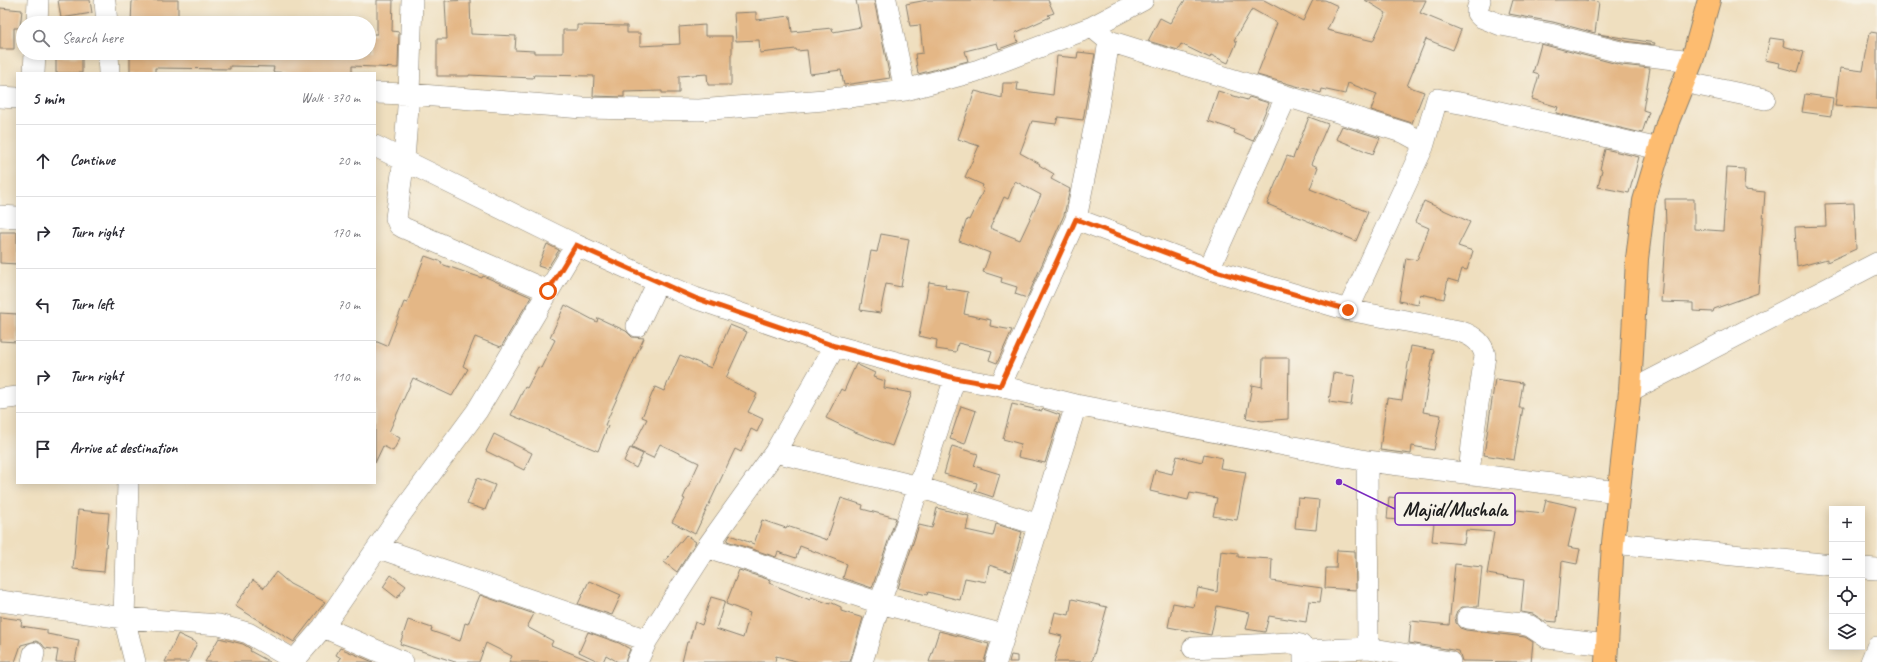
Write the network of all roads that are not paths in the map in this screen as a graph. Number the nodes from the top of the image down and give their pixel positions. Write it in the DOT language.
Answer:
graph roads {
  1 [pos="38,0"];
  2 [pos="412,0"];
  3 [pos="886,0"];
  4 [pos="1143,0"];
  5 [pos="1480,0"];
  6 [pos="1709,0"];
  7 [pos="105,2"];
  8 [pos="37,16"];
  9 [pos="106,16"];
  10 [pos="1092,27"];
  11 [pos="1109,41"];
  12 [pos="35,60"];
  13 [pos="108,60"];
  14 [pos="1692,61"];
  15 [pos="34,72"];
  16 [pos="109,72"];
  17 [pos="1683,82"];
  18 [pos="905,90"];
  19 [pos="376,93"];
  20 [pos="409,94"];
  21 [pos="0,97"];
  22 [pos="1286,97"];
  23 [pos="16,98"];
  24 [pos="1765,99"];
  25 [pos="376,146"];
  26 [pos="1423,147"];
  27 [pos="1659,149"];
  28 [pos="404,159"];
  29 [pos="0,216"];
  30 [pos="16,217"];
  31 [pos="1076,219"];
  32 [pos="576,245"];
  33 [pos="1877,262"];
  34 [pos="1209,269"];
  35 [pos="658,282"];
  36 [pos="548,291"];
  37 [pos="1348,310"];
  38 [pos="637,326"];
  39 [pos="835,346"];
  40 [pos="955,378"];
  41 [pos="1000,386"];
  42 [pos="1630,391"];
  43 [pos="16,397"];
  44 [pos="0,399"];
  45 [pos="1076,405"];
  46 [pos="775,452"];
  47 [pos="1367,461"];
  48 [pos="1469,474"];
  49 [pos="128,484"];
  50 [pos="919,487"];
  51 [pos="1618,492"];
  52 [pos="1039,525"];
  53 [pos="1613,543"];
  54 [pos="707,547"];
  55 [pos="378,548"];
  56 [pos="1829,565"];
  57 [pos="1865,568"];
  58 [pos="1877,569"];
  59 [pos="0,601"];
  60 [pos="880,603"];
  61 [pos="124,618"];
  62 [pos="1467,618"];
  63 [pos="323,628"];
  64 [pos="1004,635"];
  65 [pos="647,640"];
  66 [pos="1877,647"];
  67 [pos="1193,648"];
  68 [pos="1368,648"];
  69 [pos="1607,654"];
  70 [pos="1305,657"];
  71 [pos="294,661"];
  72 [pos="641,661"];
  73 [pos="135,662"];
  74 [pos="403,662"];
  75 [pos="862,662"];
  76 [pos="996,662"];
  77 [pos="1450,662"];
  78 [pos="1871,662"];
  1 -- 8 [label="street"];
  2 -- 20 [label="street"];
  3 -- 18 [label="street"];
  4 -- 10 [label="street"];
  5 -- 14 [label="street"];
  6 -- 14 [label="main road"];
  7 -- 9 [label="street"];
  10 -- 11 [label="street"];
  10 -- 18 [label="street"];
  11 -- 22 [label="street"];
  11 -- 31 [label="street"];
  12 -- 15 [label="street"];
  13 -- 16 [label="street"];
  14 -- 17 [label="main road"];
  17 -- 24 [label="street"];
  17 -- 27 [label="main road"];
  18 -- 20 [label="street"];
  19 -- 20 [label="street"];
  20 -- 28 [label="street"];
  21 -- 23 [label="street"];
  22 -- 26 [label="street"];
  22 -- 34 [label="street"];
  25 -- 28 [label="street"];
  26 -- 27 [label="street"];
  26 -- 37 [label="street"];
  27 -- 42 [label="main road"];
  28 -- 32 [label="street"];
  28 -- 36 [label="street"];
  29 -- 30 [label="street"];
  31 -- 34 [label="street"];
  31 -- 41 [label="street"];
  32 -- 35 [label="street"];
  32 -- 36 [label="street"];
  33 -- 42 [label="street"];
  34 -- 37 [label="street"];
  35 -- 38 [label="street"];
  35 -- 39 [label="street"];
  36 -- 55 [label="street"];
  37 -- 48 [label="street"];
  39 -- 40 [label="street"];
  39 -- 46 [label="street"];
  40 -- 41 [label="street"];
  40 -- 50 [label="street"];
  41 -- 45 [label="street"];
  42 -- 51 [label="main road"];
  43 -- 44 [label="street"];
  45 -- 47 [label="street"];
  45 -- 52 [label="street"];
  46 -- 50 [label="street"];
  46 -- 54 [label="street"];
  47 -- 48 [label="street"];
  47 -- 68 [label="street"];
  48 -- 51 [label="street"];
  49 -- 61 [label="street"];
  50 -- 52 [label="street"];
  50 -- 60 [label="street"];
  51 -- 53 [label="main road"];
  52 -- 64 [label="street"];
  53 -- 56 [label="street"];
  53 -- 69 [label="main road"];
  54 -- 60 [label="street"];
  54 -- 65 [label="street"];
  55 -- 63 [label="street"];
  55 -- 65 [label="street"];
  57 -- 58 [label="street"];
  59 -- 61 [label="street"];
  60 -- 64 [label="street"];
  60 -- 75 [label="street"];
  61 -- 71 [label="street"];
  61 -- 73 [label="street"];
  62 -- 69 [label="street"];
  63 -- 71 [label="street"];
  63 -- 74 [label="street"];
  64 -- 76 [label="street"];
  65 -- 72 [label="street"];
  66 -- 78 [label="street"];
  67 -- 70 [label="street"];
  68 -- 70 [label="street"];
  68 -- 77 [label="street"];
}
